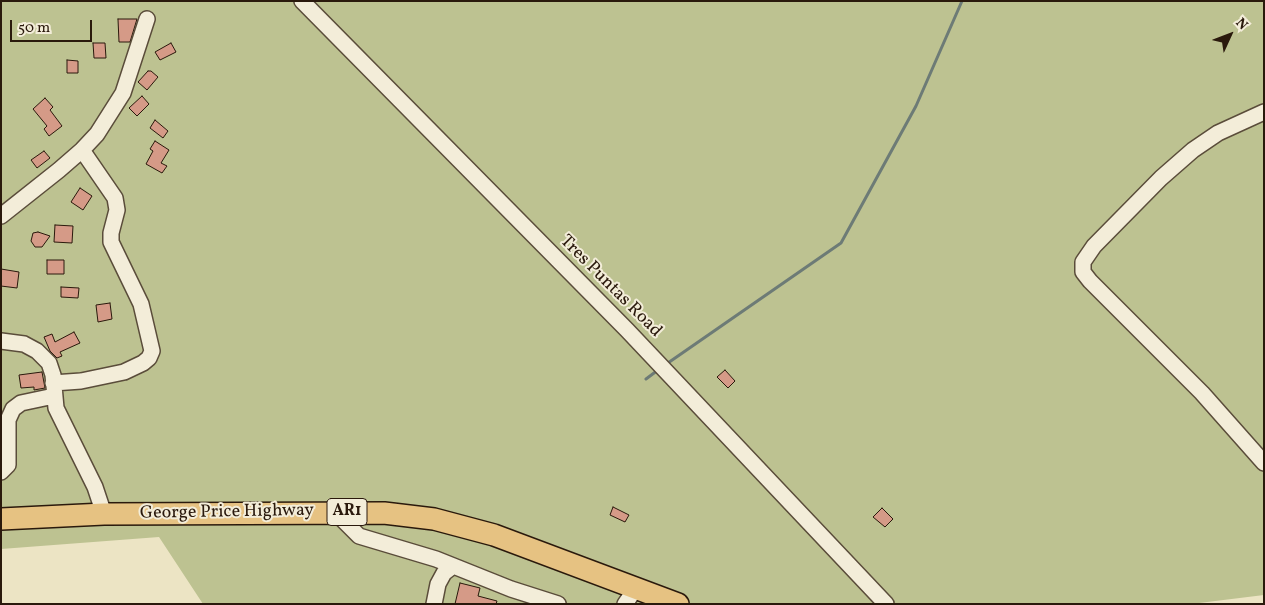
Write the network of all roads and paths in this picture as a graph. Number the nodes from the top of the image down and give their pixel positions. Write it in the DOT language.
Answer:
graph roads {
  1 [pos="302,1"];
  2 [pos="147,19"];
  3 [pos="1264,112"];
  4 [pos="82,150"];
  5 [pos="1,216"];
  6 [pos="1,341"];
  7 [pos="54,389"];
  8 [pos="1264,462"];
  9 [pos="1,472"];
  10 [pos="335,512"];
  11 [pos="104,514"];
  12 [pos="1,519"];
  13 [pos="453,566"];
  14 [pos="631,596"];
  15 [pos="434,604"];
  16 [pos="558,604"];
  17 [pos="678,604"];
  18 [pos="886,604"];
  1 -- 18 [label="street, Tres Puntas Road"];
  2 -- 4 [label="street"];
  3 -- 8 [label="street"];
  4 -- 5 [label="street"];
  4 -- 7 [label="street"];
  6 -- 7 [label="street"];
  7 -- 9 [label="street"];
  7 -- 11 [label="street"];
  10 -- 11 [label="highway, George Price Highway / AR1"];
  10 -- 13 [label="street"];
  10 -- 14 [label="highway, George Price Highway / AR1"];
  11 -- 12 [label="highway, George Price Highway / AR1"];
  13 -- 15 [label="street"];
  13 -- 16 [label="street"];
  14 -- 17 [label="highway, George Price Highway / AR1"];
}
